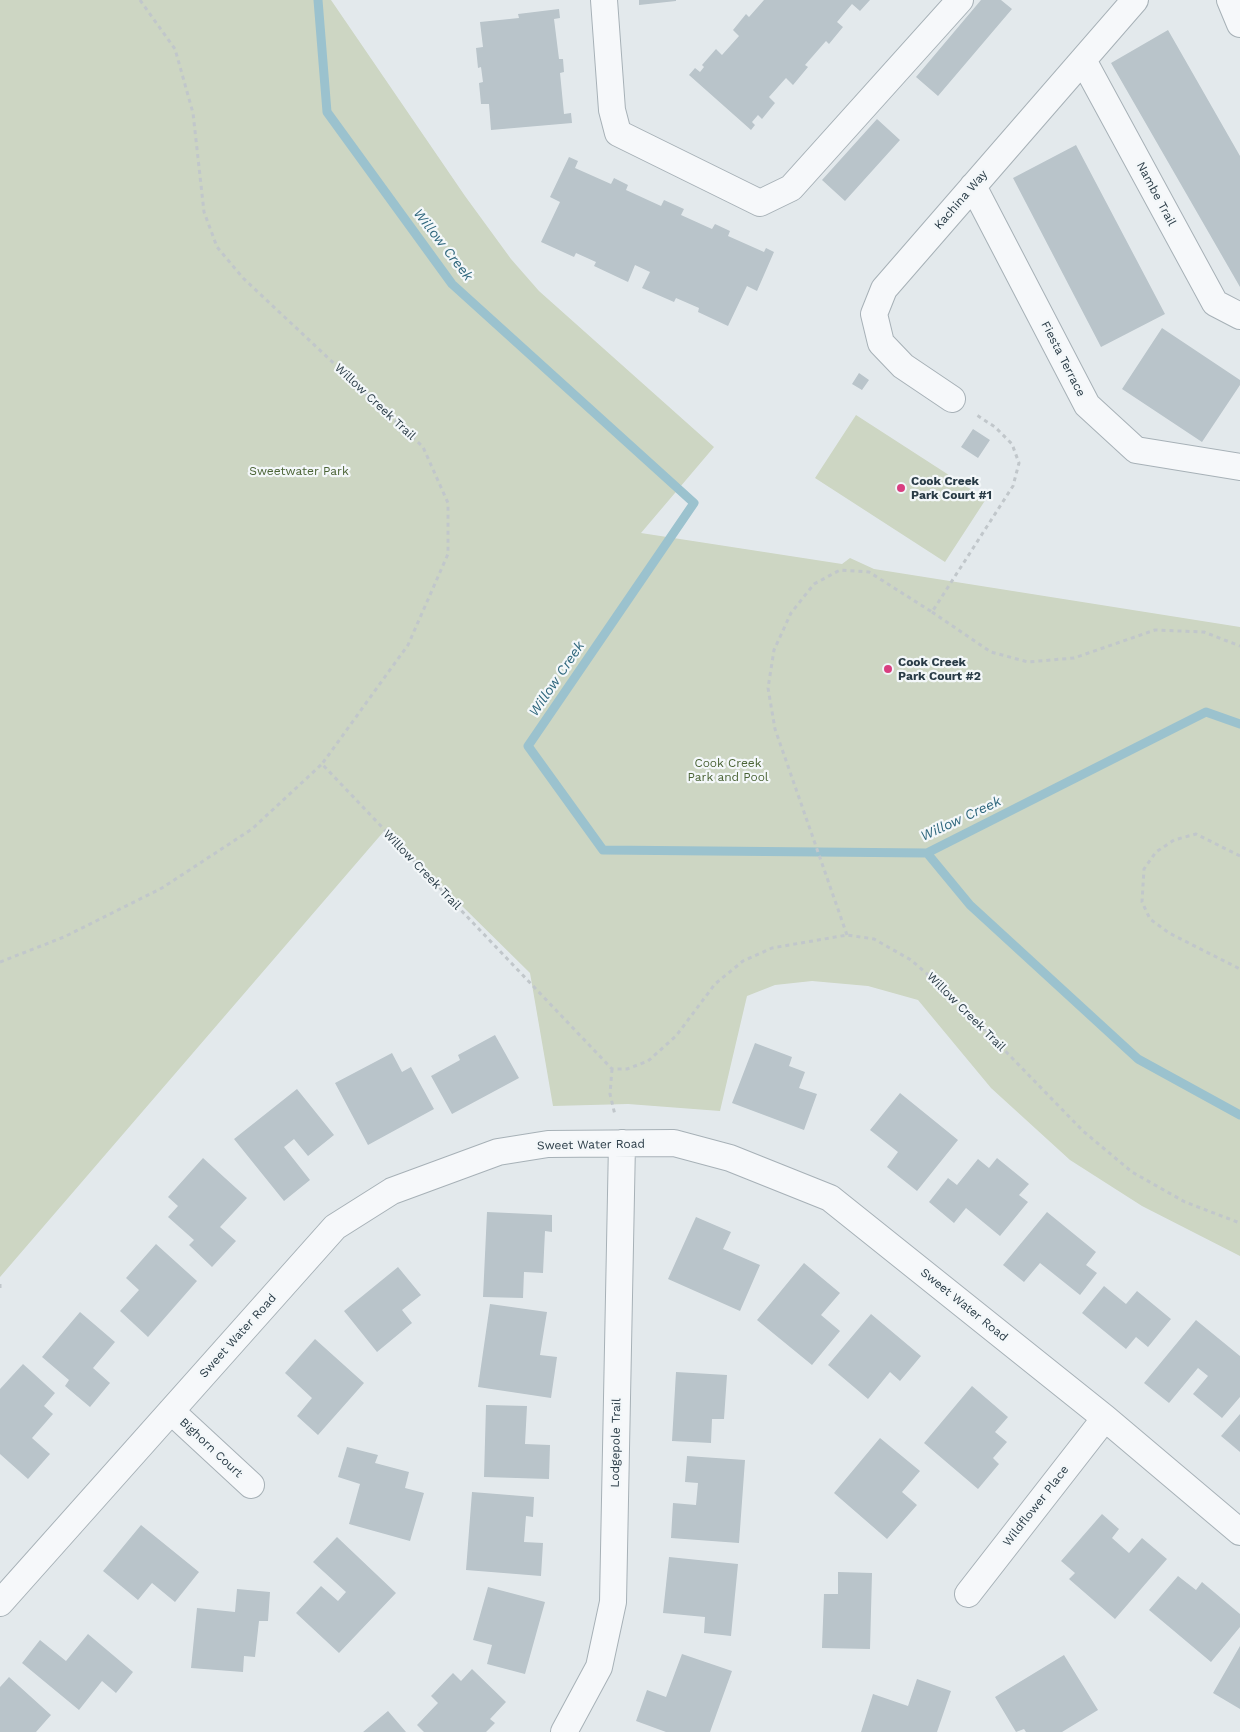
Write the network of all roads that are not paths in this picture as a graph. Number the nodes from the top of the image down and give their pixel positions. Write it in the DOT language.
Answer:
graph roads {
  1 [pos="604,0"];
  2 [pos="960,0"];
  3 [pos="1135,0"];
  4 [pos="1230,0"];
  5 [pos="1240,24"];
  6 [pos="1083,60"];
  7 [pos="973,186"];
  8 [pos="1240,316"];
  9 [pos="952,399"];
  10 [pos="1240,467"];
  11 [pos="622,1143"];
  12 [pos="171,1411"];
  13 [pos="1105,1418"];
  14 [pos="251,1485"];
  15 [pos="1240,1532"];
  16 [pos="968,1594"];
  17 [pos="0,1603"];
  18 [pos="564,1732"];
  1 -- 2 [label="street"];
  3 -- 6 [label="street, Kachina Way"];
  4 -- 5 [label="street"];
  6 -- 7 [label="street, Kachina Way"];
  6 -- 8 [label="street, Nambe Trail"];
  7 -- 9 [label="street, Kachina Way"];
  7 -- 10 [label="street, Fiesta Terrace"];
  11 -- 12 [label="street, Sweet Water Road"];
  11 -- 13 [label="street, Sweet Water Road"];
  11 -- 18 [label="street, Lodgepole Trail"];
  12 -- 14 [label="street, Bighorn Court"];
  12 -- 17 [label="street, Sweet Water Road"];
  13 -- 15 [label="street, Sweet Water Road"];
  13 -- 16 [label="street, Wildflower Place"];
}
